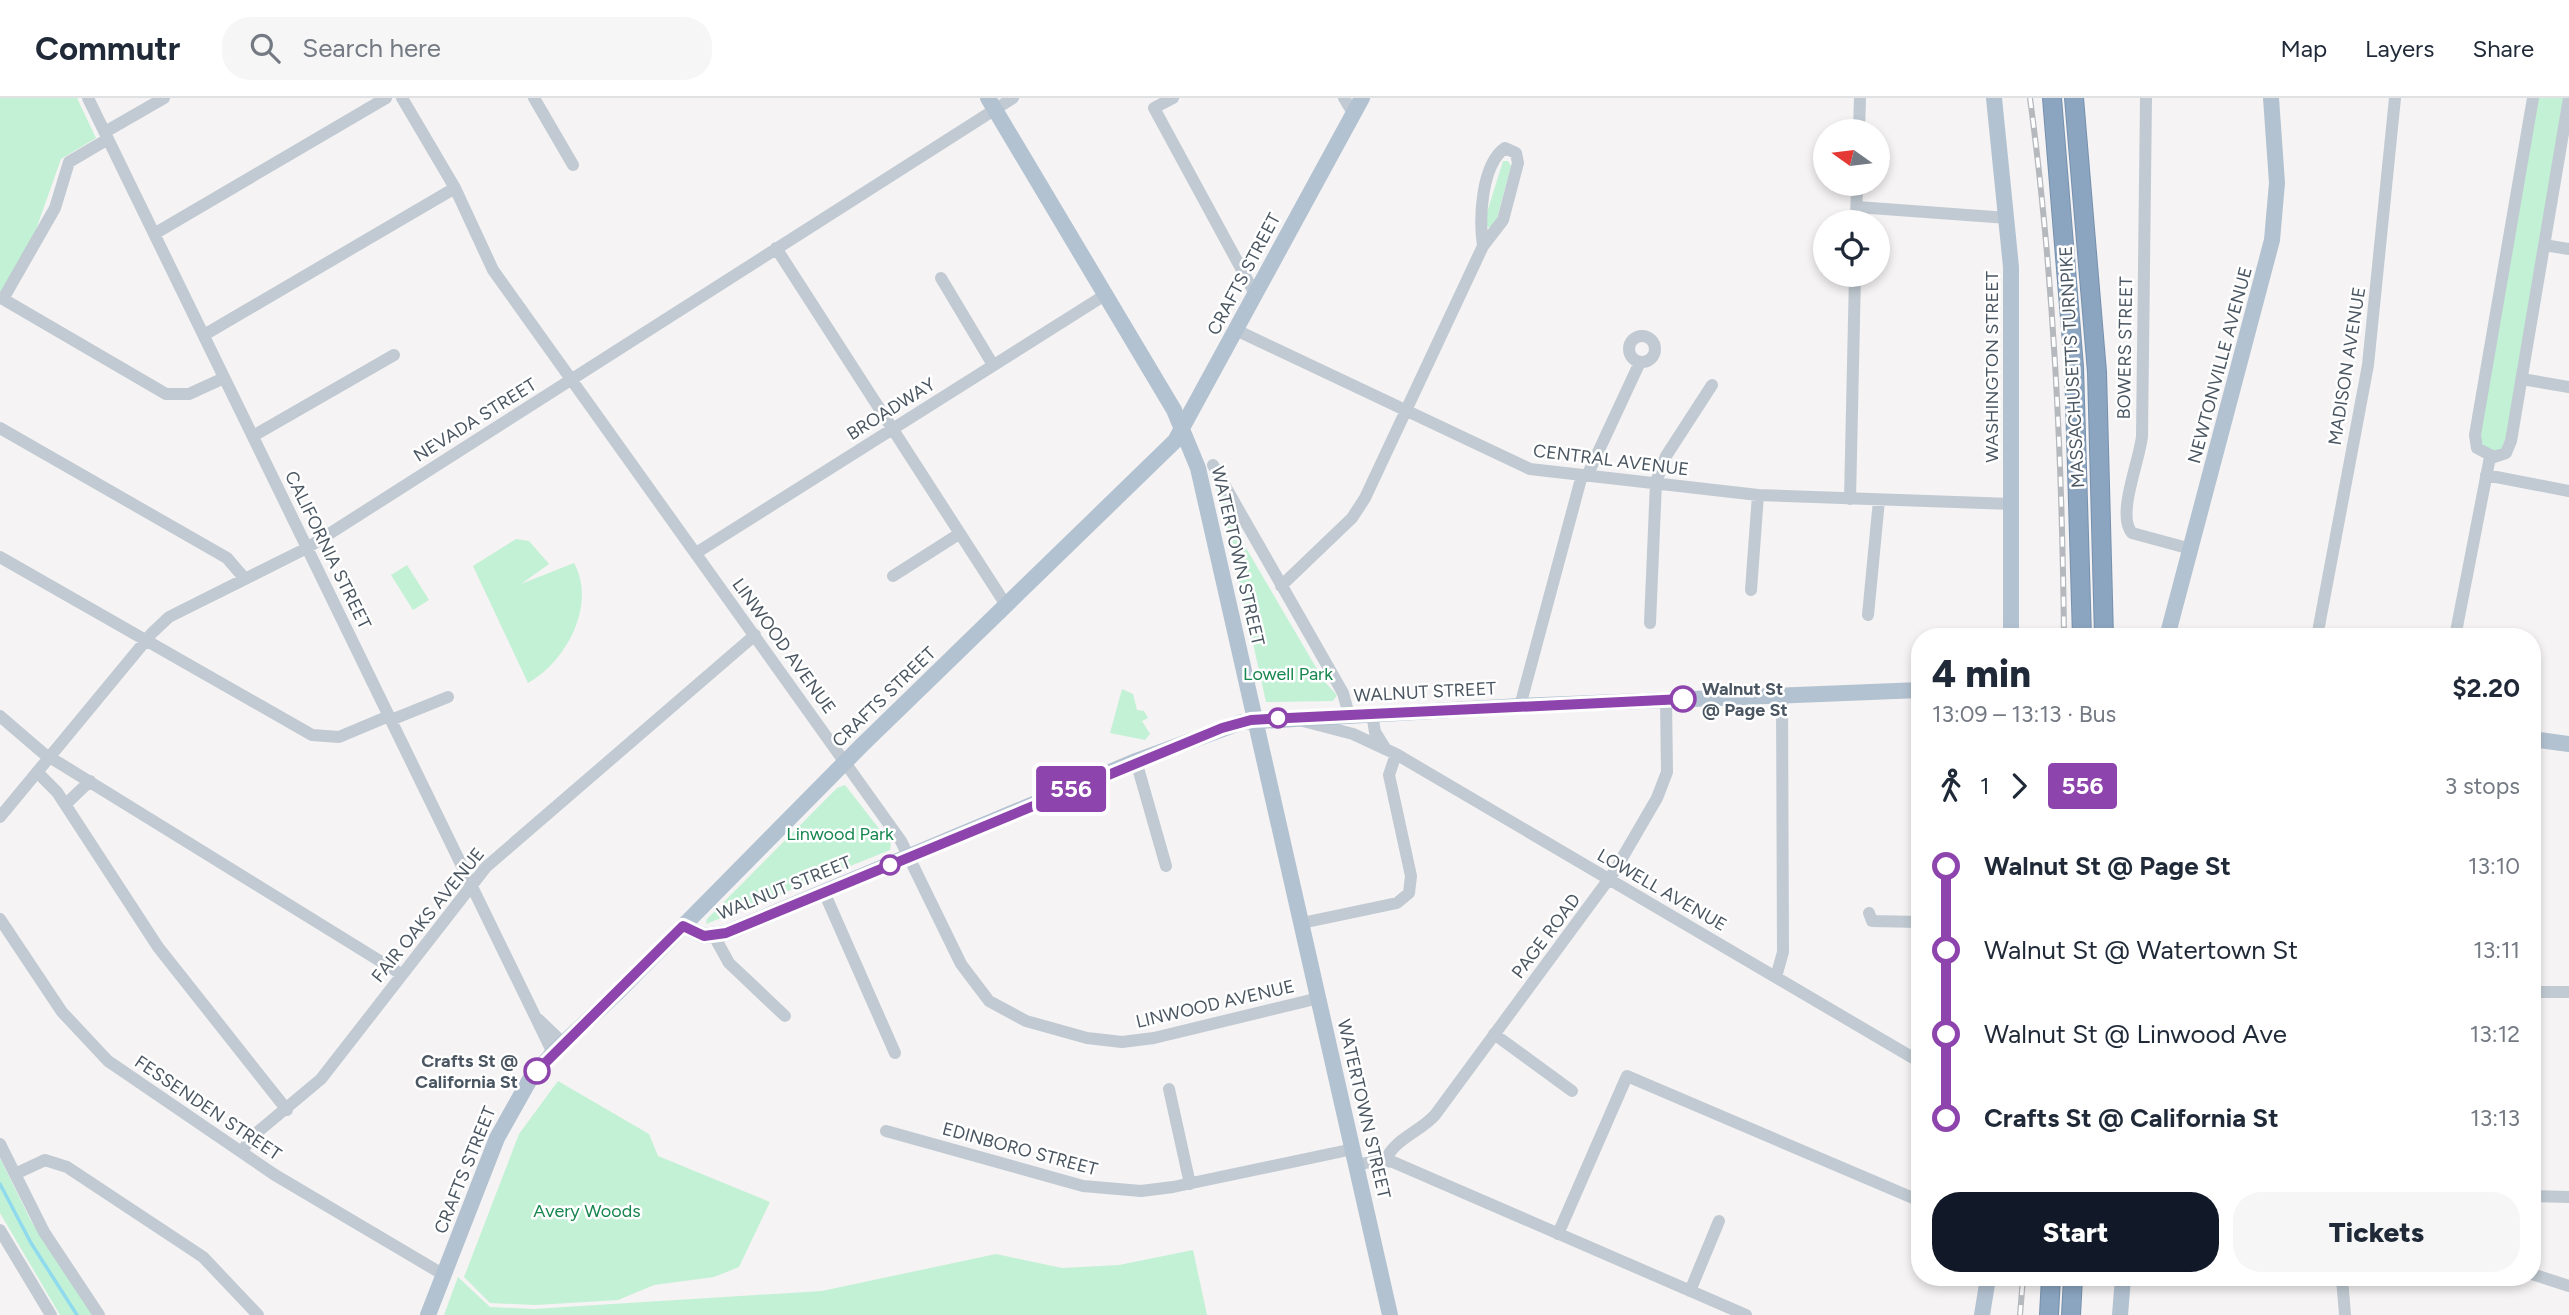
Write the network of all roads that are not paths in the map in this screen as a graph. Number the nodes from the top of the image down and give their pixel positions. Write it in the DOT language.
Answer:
graph roads {
  1 [pos="88,98"];
  2 [pos="164,98"];
  3 [pos="386,98"];
  4 [pos="402,98"];
  5 [pos="534,98"];
  6 [pos="1013,98"];
  7 [pos="1173,98"];
  8 [pos="1344,98"];
  9 [pos="1362,98"];
  10 [pos="1860,98"];
  11 [pos="1994,98"];
  12 [pos="2052,98"];
  13 [pos="2074,98"];
  14 [pos="2146,98"];
  15 [pos="2271,98"];
  16 [pos="2395,98"];
  17 [pos="2533,98"];
  18 [pos="991,104"];
  19 [pos="2568,106"];
  20 [pos="1353,113"];
  21 [pos="1859,119"];
  22 [pos="107,136"];
  23 [pos="2564,154"];
  24 [pos="573,165"];
  25 [pos="455,188"];
  26 [pos="1857,196"];
  27 [pos="1857,207"];
  28 [pos="1857,210"];
  29 [pos="2008,218"];
  30 [pos="154,234"];
  31 [pos="2544,245"];
  32 [pos="1483,246"];
  33 [pos="776,248"];
  34 [pos="2569,249"];
  35 [pos="941,278"];
  36 [pos="1855,287"];
  37 [pos="1255,294"];
  38 [pos="1105,295"];
  39 [pos="1236,330"];
  40 [pos="204,335"];
  41 [pos="394,355"];
  42 [pos="1640,362"];
  43 [pos="993,365"];
  44 [pos="224,378"];
  45 [pos="571,379"];
  46 [pos="2522,379"];
  47 [pos="1712,385"];
  48 [pos="2569,387"];
  49 [pos="1405,411"];
  50 [pos="0,428"];
  51 [pos="892,429"];
  52 [pos="1183,429"];
  53 [pos="253,436"];
  54 [pos="2490,457"];
  55 [pos="1213,466"];
  56 [pos="2486,475"];
  57 [pos="1585,476"];
  58 [pos="1656,482"];
  59 [pos="2569,491"];
  60 [pos="1758,495"];
  61 [pos="1850,499"];
  62 [pos="1879,500"];
  63 [pos="2012,505"];
  64 [pos="959,534"];
  65 [pos="307,548"];
  66 [pos="2191,549"];
  67 [pos="696,553"];
  68 [pos="0,557"];
  69 [pos="893,576"];
  70 [pos="245,579"];
  71 [pos="1281,586"];
  72 [pos="1752,590"];
  73 [pos="1006,605"];
  74 [pos="1868,615"];
  75 [pos="1650,624"];
  76 [pos="2011,628"];
  77 [pos="2082,628"];
  78 [pos="2104,628"];
  79 [pos="2170,628"];
  80 [pos="2319,628"];
  81 [pos="2457,628"];
  82 [pos="755,635"];
  83 [pos="145,642"];
  84 [pos="1911,690"];
  85 [pos="1782,697"];
  86 [pos="448,698"];
  87 [pos="1666,700"];
  88 [pos="1520,706"];
  89 [pos="1372,714"];
  90 [pos="1349,715"];
  91 [pos="0,716"];
  92 [pos="390,718"];
  93 [pos="1288,718"];
  94 [pos="1257,720"];
  95 [pos="2541,739"];
  96 [pos="2569,744"];
  97 [pos="1391,751"];
  98 [pos="50,757"];
  99 [pos="1136,761"];
  100 [pos="846,762"];
  101 [pos="37,772"];
  102 [pos="90,781"];
  103 [pos="66,804"];
  104 [pos="0,817"];
  105 [pos="910,857"];
  106 [pos="1166,866"];
  107 [pos="1609,879"];
  108 [pos="471,885"];
  109 [pos="824,892"];
  110 [pos="1869,913"];
  111 [pos="0,919"];
  112 [pos="1911,922"];
  113 [pos="1302,923"];
  114 [pos="683,926"];
  115 [pos="714,936"];
  116 [pos="401,974"];
  117 [pos="1776,977"];
  118 [pos="2541,992"];
  119 [pos="2569,992"];
  120 [pos="1319,998"];
  121 [pos="785,1016"];
  122 [pos="1494,1034"];
  123 [pos="558,1048"];
  124 [pos="895,1053"];
  125 [pos="1911,1057"];
  126 [pos="1169,1089"];
  127 [pos="1572,1091"];
  128 [pos="287,1110"];
  129 [pos="886,1131"];
  130 [pos="0,1144"];
  131 [pos="242,1151"];
  132 [pos="1355,1157"];
  133 [pos="1386,1160"];
  134 [pos="15,1174"];
  135 [pos="1190,1184"];
  136 [pos="1911,1196"];
  137 [pos="2541,1196"];
  138 [pos="2569,1197"];
  139 [pos="1719,1221"];
  140 [pos="0,1230"];
  141 [pos="1558,1234"];
  142 [pos="444,1275"];
  143 [pos="2541,1277"];
  144 [pos="1987,1286"];
  145 [pos="2051,1286"];
  146 [pos="2073,1286"];
  147 [pos="2122,1286"];
  148 [pos="2343,1286"];
  149 [pos="2569,1286"];
  150 [pos="1690,1291"];
  151 [pos="51,1315"];
  152 [pos="99,1315"];
  153 [pos="258,1315"];
  154 [pos="429,1315"];
  155 [pos="1390,1315"];
  156 [pos="1746,1315"];
  157 [pos="1982,1315"];
  158 [pos="2049,1315"];
  159 [pos="2071,1315"];
  160 [pos="2120,1315"];
  161 [pos="2345,1315"];
  1 -- 22 [label="street, CALIFORNIA STREET"];
  2 -- 22 [label="street"];
  3 -- 30 [label="street"];
  4 -- 25 [label="street, LINWOOD AVENUE"];
  5 -- 24 [label="street"];
  6 -- 18 [label="street, NEVADA STREET"];
  7 -- 37 [label="street"];
  8 -- 20 [label="street"];
  9 -- 20 [label="main road, CRAFTS STREET"];
  10 -- 21 [label="street"];
  11 -- 29 [label="main road, WASHINGTON STREET"];
  12 -- 77 [label="highway, MASSACHUSETTS TURNPIKE"];
  13 -- 78 [label="highway, MASSACHUSETTS TURNPIKE"];
  14 -- 66 [label="street, BOWERS STREET"];
  15 -- 66 [label="main road, NEWTONVILLE AVENUE"];
  16 -- 80 [label="street, MADISON AVENUE"];
  17 -- 54 [label="street"];
  18 -- 33 [label="street, NEVADA STREET"];
  18 -- 38 [label="main road, WATERTOWN STREET"];
  19 -- 23 [label="street"];
  20 -- 37 [label="main road, CRAFTS STREET"];
  22 -- 30 [label="street, CALIFORNIA STREET"];
  22 -- 44 [label="street"];
  23 -- 31 [label="street"];
  25 -- 40 [label="street"];
  25 -- 45 [label="street, LINWOOD AVENUE"];
  26 -- 27 [label="street"];
  27 -- 28 [label="street"];
  27 -- 29 [label="street"];
  29 -- 63 [label="main road, WASHINGTON STREET"];
  30 -- 40 [label="street, CALIFORNIA STREET"];
  31 -- 34 [label="street"];
  31 -- 46 [label="street"];
  32 -- 32 [label="street"];
  32 -- 49 [label="street"];
  33 -- 45 [label="street, NEVADA STREET"];
  33 -- 51 [label="street"];
  35 -- 43 [label="street"];
  36 -- 61 [label="street"];
  37 -- 39 [label="main road, CRAFTS STREET"];
  38 -- 43 [label="street, BROADWAY"];
  38 -- 52 [label="main road, WATERTOWN STREET"];
  39 -- 49 [label="street, CENTRAL AVENUE"];
  39 -- 52 [label="main road, CRAFTS STREET"];
  40 -- 44 [label="street, CALIFORNIA STREET"];
  41 -- 53 [label="street"];
  42 -- 57 [label="street"];
  43 -- 51 [label="street, BROADWAY"];
  44 -- 53 [label="street, CALIFORNIA STREET"];
  45 -- 65 [label="street, NEVADA STREET"];
  45 -- 67 [label="street, LINWOOD AVENUE"];
  46 -- 48 [label="street"];
  46 -- 54 [label="street"];
  47 -- 58 [label="street"];
  49 -- 57 [label="street, CENTRAL AVENUE"];
  49 -- 71 [label="street"];
  50 -- 70 [label="street"];
  51 -- 64 [label="street"];
  51 -- 67 [label="street, BROADWAY"];
  52 -- 73 [label="main road, CRAFTS STREET"];
  52 -- 94 [label="main road, WATERTOWN STREET"];
  53 -- 65 [label="street, CALIFORNIA STREET"];
  54 -- 56 [label="street"];
  55 -- 71 [label="street"];
  56 -- 59 [label="street"];
  56 -- 81 [label="street"];
  57 -- 58 [label="street, CENTRAL AVENUE"];
  57 -- 88 [label="street"];
  58 -- 60 [label="street, CENTRAL AVENUE"];
  58 -- 75 [label="street"];
  60 -- 61 [label="street, CENTRAL AVENUE"];
  60 -- 72 [label="street"];
  61 -- 62 [label="street, CENTRAL AVENUE"];
  62 -- 63 [label="street, CENTRAL AVENUE"];
  62 -- 74 [label="street"];
  63 -- 76 [label="main road, WASHINGTON STREET"];
  64 -- 69 [label="street"];
  64 -- 73 [label="street"];
  65 -- 70 [label="street, NEVADA STREET"];
  65 -- 92 [label="street, CALIFORNIA STREET"];
  66 -- 79 [label="main road, NEWTONVILLE AVENUE"];
  67 -- 82 [label="street, LINWOOD AVENUE"];
  68 -- 83 [label="street"];
  70 -- 83 [label="street, NEVADA STREET"];
  71 -- 90 [label="street"];
  73 -- 100 [label="main road, CRAFTS STREET"];
  82 -- 100 [label="street, LINWOOD AVENUE"];
  82 -- 108 [label="street, FAIR OAKS AVENUE"];
  83 -- 92 [label="street"];
  83 -- 98 [label="street, NEVADA STREET"];
  84 -- 85 [label="main road, WALNUT STREET"];
  85 -- 87 [label="main road, WALNUT STREET"];
  85 -- 117 [label="street"];
  86 -- 92 [label="street"];
  87 -- 88 [label="main road, WALNUT STREET"];
  87 -- 107 [label="street, PAGE ROAD"];
  88 -- 89 [label="main road, WALNUT STREET"];
  89 -- 90 [label="main road, WALNUT STREET"];
  89 -- 97 [label="street"];
  90 -- 93 [label="main road, WALNUT STREET"];
  91 -- 98 [label="street"];
  92 -- 108 [label="street, CALIFORNIA STREET"];
  93 -- 94 [label="main road, WALNUT STREET"];
  93 -- 97 [label="street, LOWELL AVENUE"];
  94 -- 99 [label="main road, WALNUT STREET"];
  94 -- 113 [label="main road, WATERTOWN STREET"];
  95 -- 96 [label="main road"];
  97 -- 107 [label="street, LOWELL AVENUE"];
  97 -- 113 [label="street"];
  98 -- 101 [label="street, NEVADA STREET"];
  98 -- 102 [label="street"];
  99 -- 105 [label="main road, WALNUT STREET"];
  99 -- 106 [label="street"];
  100 -- 105 [label="street, LINWOOD AVENUE"];
  100 -- 114 [label="main road, CRAFTS STREET"];
  101 -- 103 [label="street"];
  101 -- 104 [label="street, NEVADA STREET"];
  102 -- 103 [label="street"];
  102 -- 116 [label="street"];
  103 -- 128 [label="street"];
  105 -- 109 [label="main road, WALNUT STREET"];
  105 -- 120 [label="street, LINWOOD AVENUE"];
  107 -- 117 [label="street, LOWELL AVENUE"];
  107 -- 122 [label="street, PAGE ROAD"];
  108 -- 116 [label="street, FAIR OAKS AVENUE"];
  108 -- 123 [label="street, CALIFORNIA STREET"];
  109 -- 115 [label="main road, WALNUT STREET"];
  109 -- 124 [label="street"];
  110 -- 112 [label="street"];
  111 -- 131 [label="street, FESSENDEN STREET"];
  113 -- 120 [label="main road, WATERTOWN STREET"];
  114 -- 115 [label="main road, WALNUT STREET"];
  114 -- 123 [label="main road, CRAFTS STREET"];
  115 -- 121 [label="street"];
  116 -- 128 [label="street, FAIR OAKS AVENUE"];
  117 -- 125 [label="street, LOWELL AVENUE"];
  118 -- 119 [label="street"];
  120 -- 132 [label="main road, WATERTOWN STREET"];
  122 -- 127 [label="street"];
  122 -- 133 [label="street, PAGE ROAD"];
  123 -- 142 [label="main road, CRAFTS STREET"];
  126 -- 135 [label="street"];
  128 -- 131 [label="street, FAIR OAKS AVENUE"];
  129 -- 135 [label="street, EDINBORO STREET"];
  130 -- 134 [label="street"];
  131 -- 142 [label="street, FESSENDEN STREET"];
  132 -- 133 [label="street, EDINBORO STREET"];
  132 -- 135 [label="street, EDINBORO STREET"];
  132 -- 155 [label="main road, WATERTOWN STREET"];
  133 -- 141 [label="street"];
  134 -- 152 [label="street"];
  134 -- 153 [label="street"];
  136 -- 141 [label="street"];
  137 -- 138 [label="street"];
  139 -- 150 [label="street"];
  140 -- 151 [label="street"];
  141 -- 150 [label="street"];
  142 -- 154 [label="main road, CRAFTS STREET"];
  143 -- 149 [label="street"];
  144 -- 157 [label="main road"];
  145 -- 158 [label="highway"];
  146 -- 159 [label="highway"];
  147 -- 160 [label="main road"];
  148 -- 161 [label="street"];
  150 -- 156 [label="street"];
}
